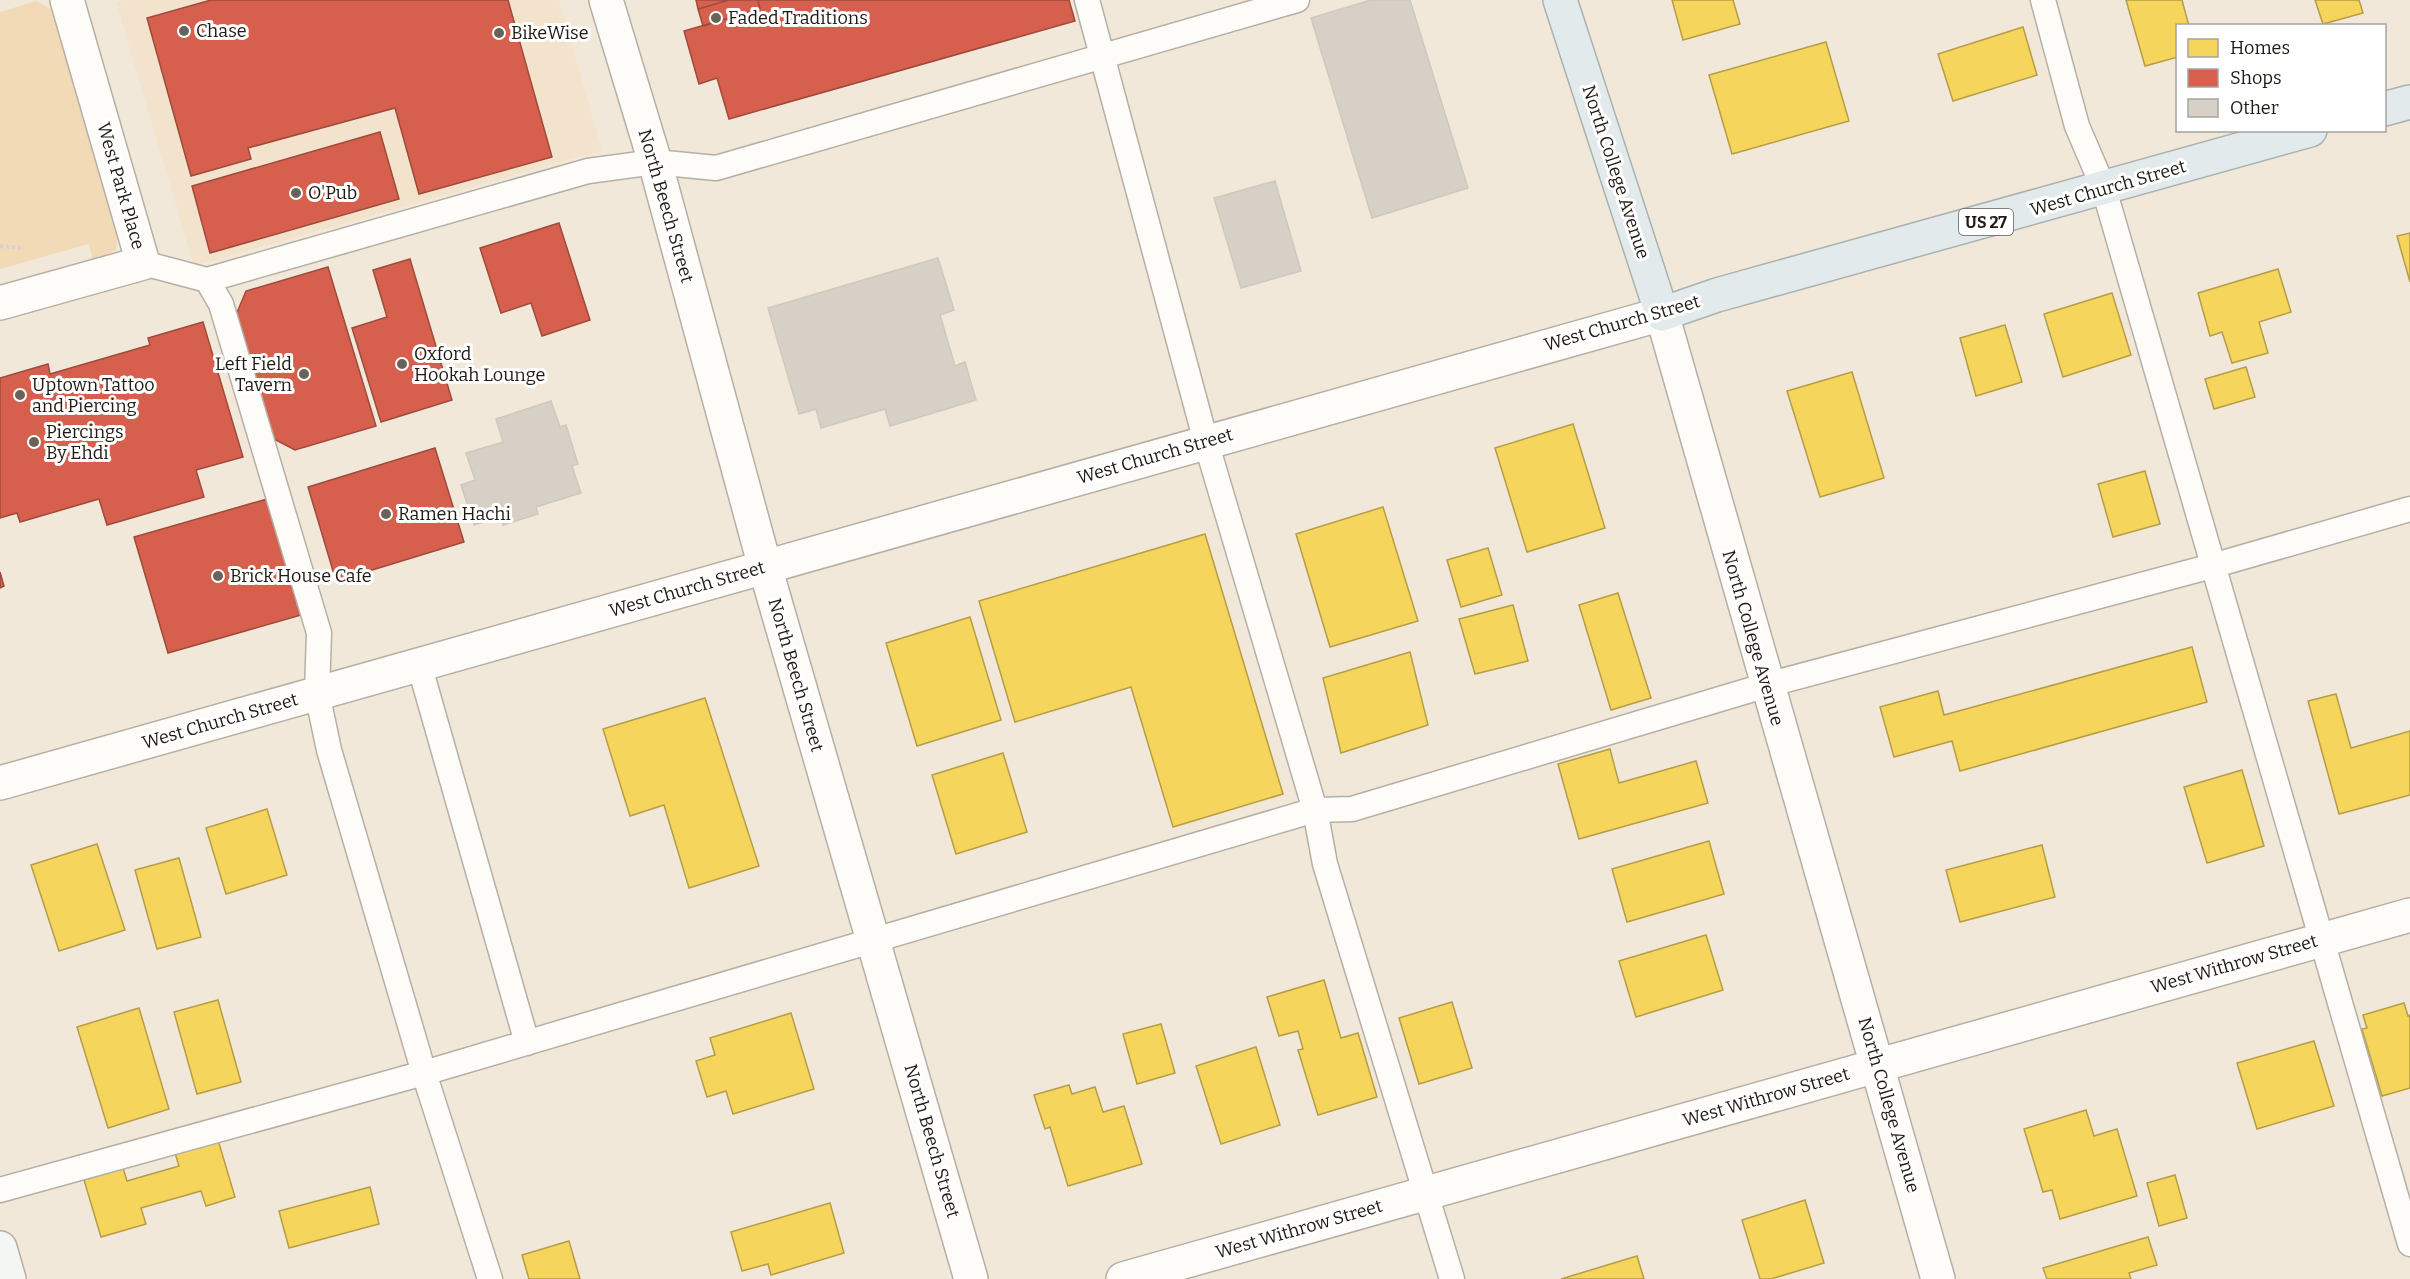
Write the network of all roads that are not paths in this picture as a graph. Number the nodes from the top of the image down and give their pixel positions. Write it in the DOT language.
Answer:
graph roads {
  1 [pos="67,0"];
  2 [pos="606,0"];
  3 [pos="1087,0"];
  4 [pos="1297,0"];
  5 [pos="1560,0"];
  6 [pos="2043,0"];
  7 [pos="1103,57"];
  8 [pos="2410,102"];
  9 [pos="2386,109"];
  10 [pos="2303,132"];
  11 [pos="655,162"];
  12 [pos="2104,189"];
  13 [pos="143,263"];
  14 [pos="207,280"];
  15 [pos="0,303"];
  16 [pos="1662,314"];
  17 [pos="1206,442"];
  18 [pos="2410,509"];
  19 [pos="2212,566"];
  20 [pos="765,567"];
  21 [pos="419,664"];
  22 [pos="1767,685"];
  23 [pos="316,693"];
  24 [pos="0,783"];
  25 [pos="1315,810"];
  26 [pos="2410,915"];
  27 [pos="874,938"];
  28 [pos="2320,940"];
  29 [pos="527,1043"];
  30 [pos="1878,1066"];
  31 [pos="424,1073"];
  32 [pos="0,1190"];
  33 [pos="1426,1193"];
  34 [pos="2410,1244"];
  35 [pos="0,1248"];
  36 [pos="9,1279"];
  37 [pos="490,1279"];
  38 [pos="971,1279"];
  39 [pos="1123,1279"];
  40 [pos="1452,1279"];
  41 [pos="1938,1279"];
  1 -- 13 [label="street, West Park Place"];
  2 -- 11 [label="street, North Beech Street"];
  3 -- 7 [label="lane"];
  4 -- 7 [label="lane"];
  5 -- 16 [label="highway, North College Avenue"];
  6 -- 12 [label="lane"];
  7 -- 11 [label="lane"];
  7 -- 17 [label="lane"];
  8 -- 9 [label="highway"];
  10 -- 12 [label="highway, West Church Street / US 27"];
  11 -- 14 [label="lane"];
  11 -- 20 [label="street, North Beech Street"];
  12 -- 16 [label="highway, West Church Street / US 27"];
  12 -- 19 [label="lane"];
  13 -- 14 [label="lane"];
  13 -- 15 [label="street, West Park Place"];
  14 -- 23 [label="lane"];
  16 -- 17 [label="street, West Church Street"];
  16 -- 22 [label="street, North College Avenue"];
  17 -- 20 [label="street, West Church Street"];
  17 -- 25 [label="lane"];
  18 -- 19 [label="lane"];
  19 -- 22 [label="lane"];
  19 -- 28 [label="lane"];
  20 -- 21 [label="street, West Church Street"];
  20 -- 27 [label="street, North Beech Street"];
  21 -- 23 [label="street, West Church Street"];
  21 -- 29 [label="lane"];
  22 -- 25 [label="lane"];
  22 -- 30 [label="street, North College Avenue"];
  23 -- 24 [label="street, West Church Street"];
  23 -- 31 [label="lane"];
  25 -- 27 [label="lane"];
  25 -- 33 [label="lane"];
  26 -- 28 [label="street, West Withrow Street"];
  27 -- 29 [label="lane"];
  27 -- 38 [label="street, North Beech Street"];
  28 -- 30 [label="street, West Withrow Street"];
  28 -- 34 [label="lane"];
  29 -- 31 [label="lane"];
  30 -- 33 [label="street, West Withrow Street"];
  30 -- 41 [label="street, North College Avenue"];
  31 -- 32 [label="lane"];
  31 -- 37 [label="lane"];
  33 -- 39 [label="street, West Withrow Street"];
  33 -- 40 [label="lane"];
  35 -- 36 [label="main road"];
}
